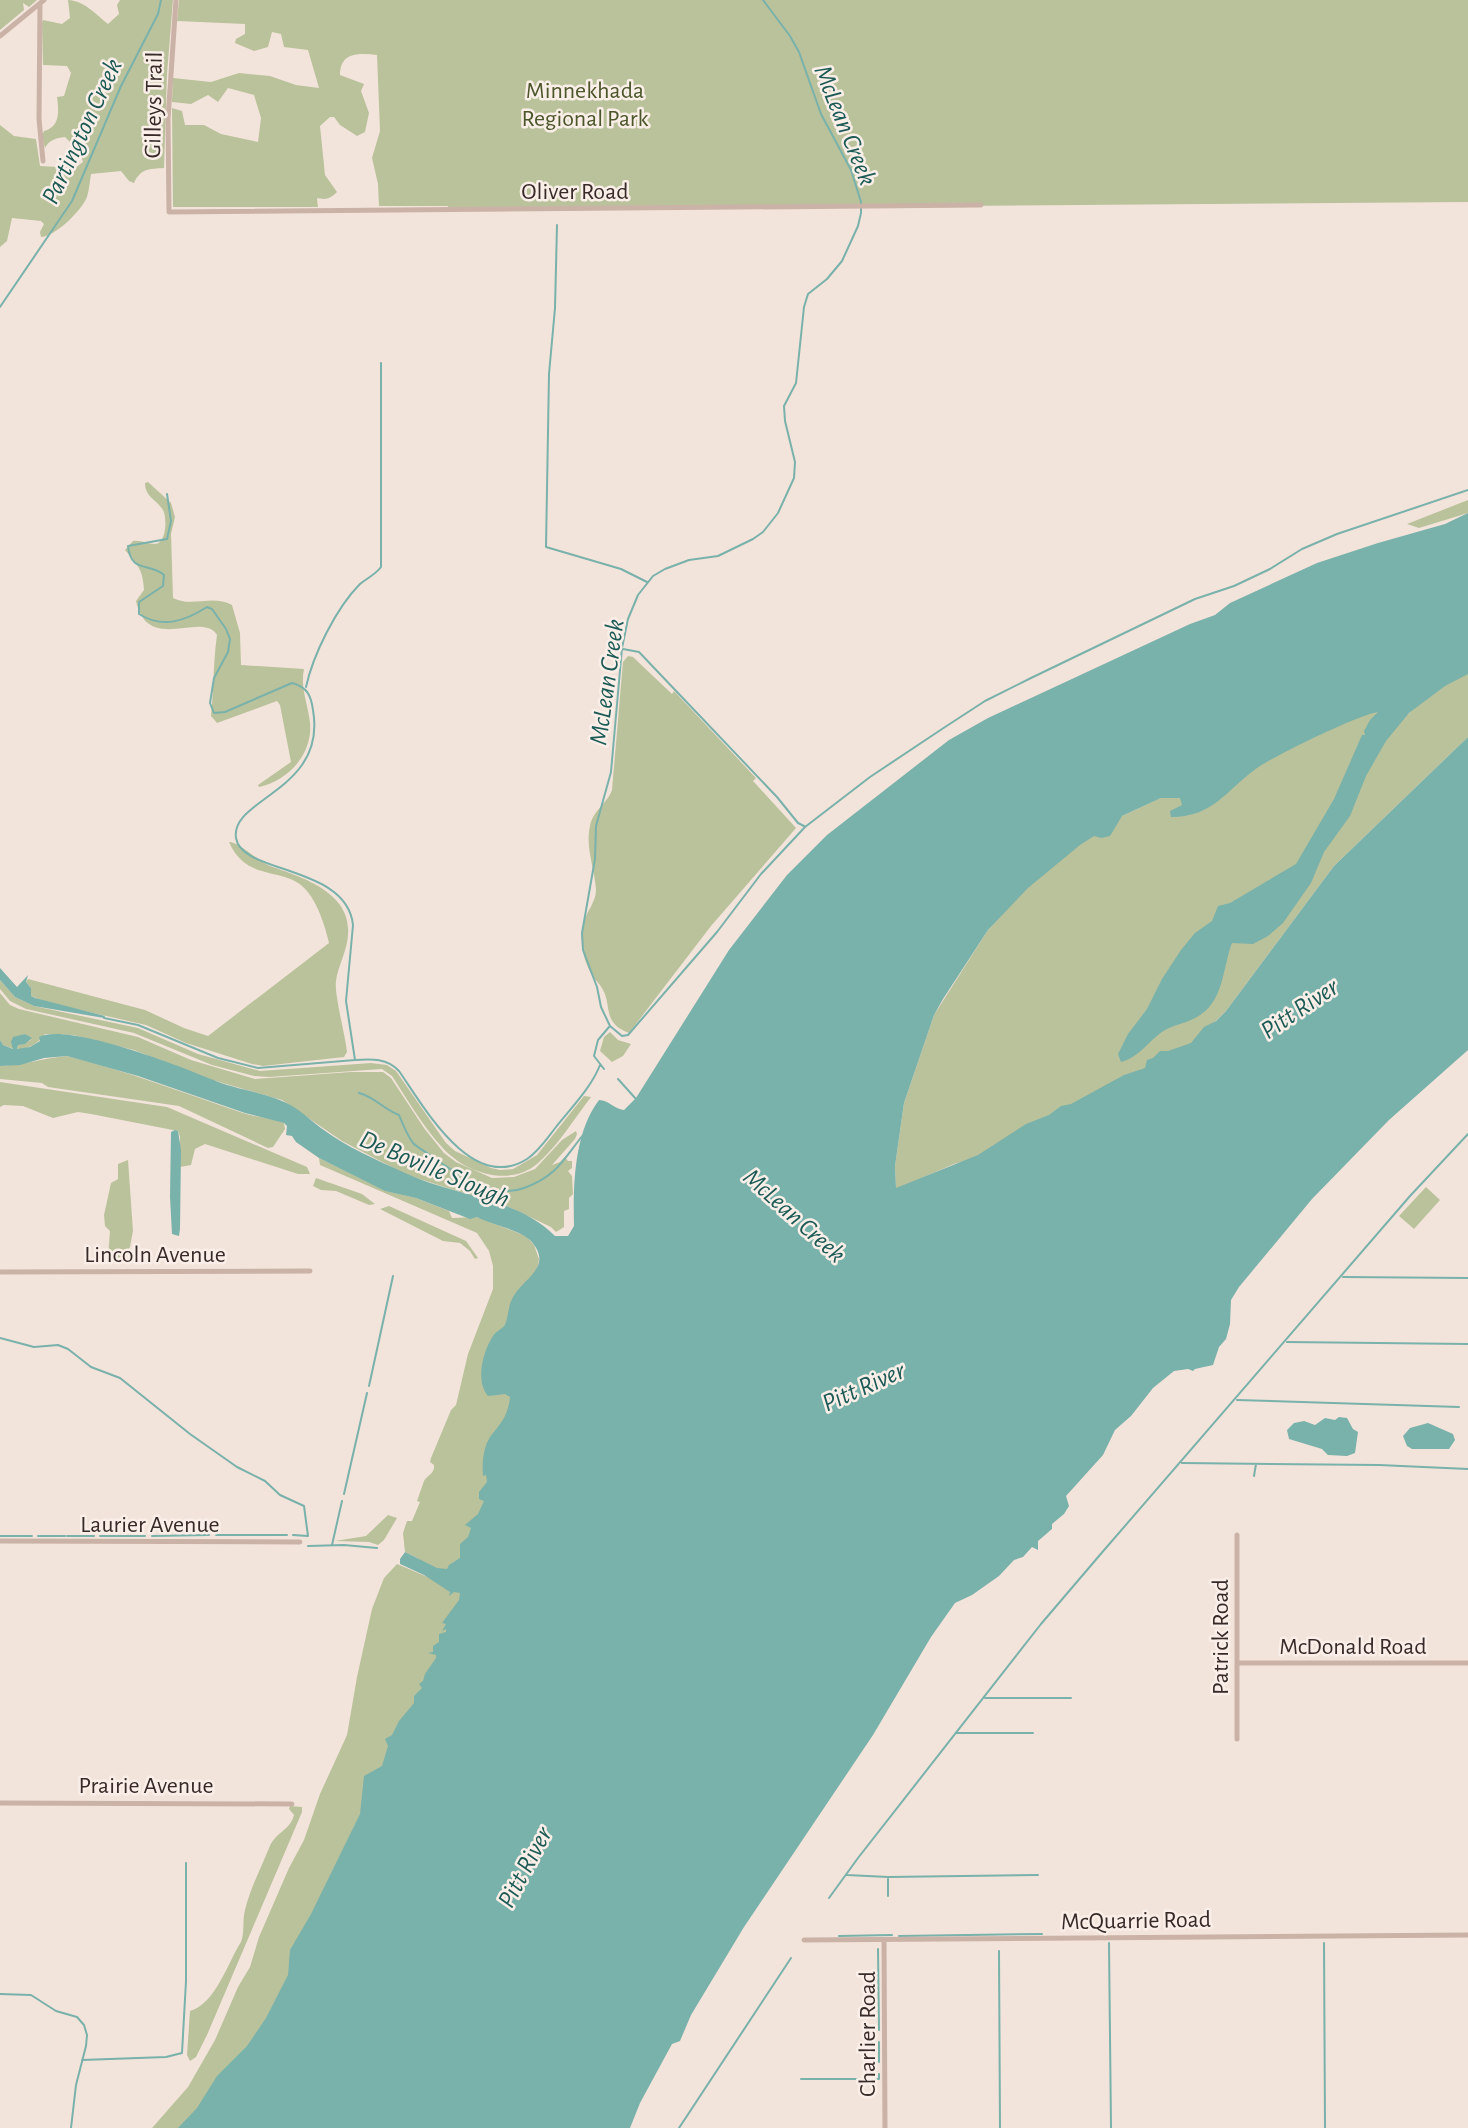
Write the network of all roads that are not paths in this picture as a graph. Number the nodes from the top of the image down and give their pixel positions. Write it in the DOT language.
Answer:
graph roads {
  1 [pos="176,0"];
  2 [pos="42,1"];
  3 [pos="0,36"];
  4 [pos="43,160"];
  5 [pos="981,205"];
  6 [pos="169,212"];
  7 [pos="310,1271"];
  8 [pos="0,1272"];
  9 [pos="1237,1535"];
  10 [pos="0,1541"];
  11 [pos="300,1542"];
  12 [pos="1238,1663"];
  13 [pos="1468,1663"];
  14 [pos="1237,1739"];
  15 [pos="0,1803"];
  16 [pos="292,1804"];
  17 [pos="1468,1935"];
  18 [pos="804,1940"];
  19 [pos="884,1940"];
  20 [pos="884,2128"];
  1 -- 6 [label="street, Gilleys Trail"];
  2 -- 3 [label="street"];
  2 -- 4 [label="street"];
  5 -- 6 [label="street, Oliver Road"];
  7 -- 8 [label="street, Lincoln Avenue"];
  9 -- 12 [label="street, Patrick Road"];
  10 -- 11 [label="street, Laurier Avenue"];
  12 -- 13 [label="street, McDonald Road"];
  12 -- 14 [label="street, Patrick Road"];
  15 -- 16 [label="street, Prairie Avenue"];
  17 -- 19 [label="street, McQuarrie Road"];
  18 -- 19 [label="street, McQuarrie Road"];
  19 -- 20 [label="street, Charlier Road"];
}
